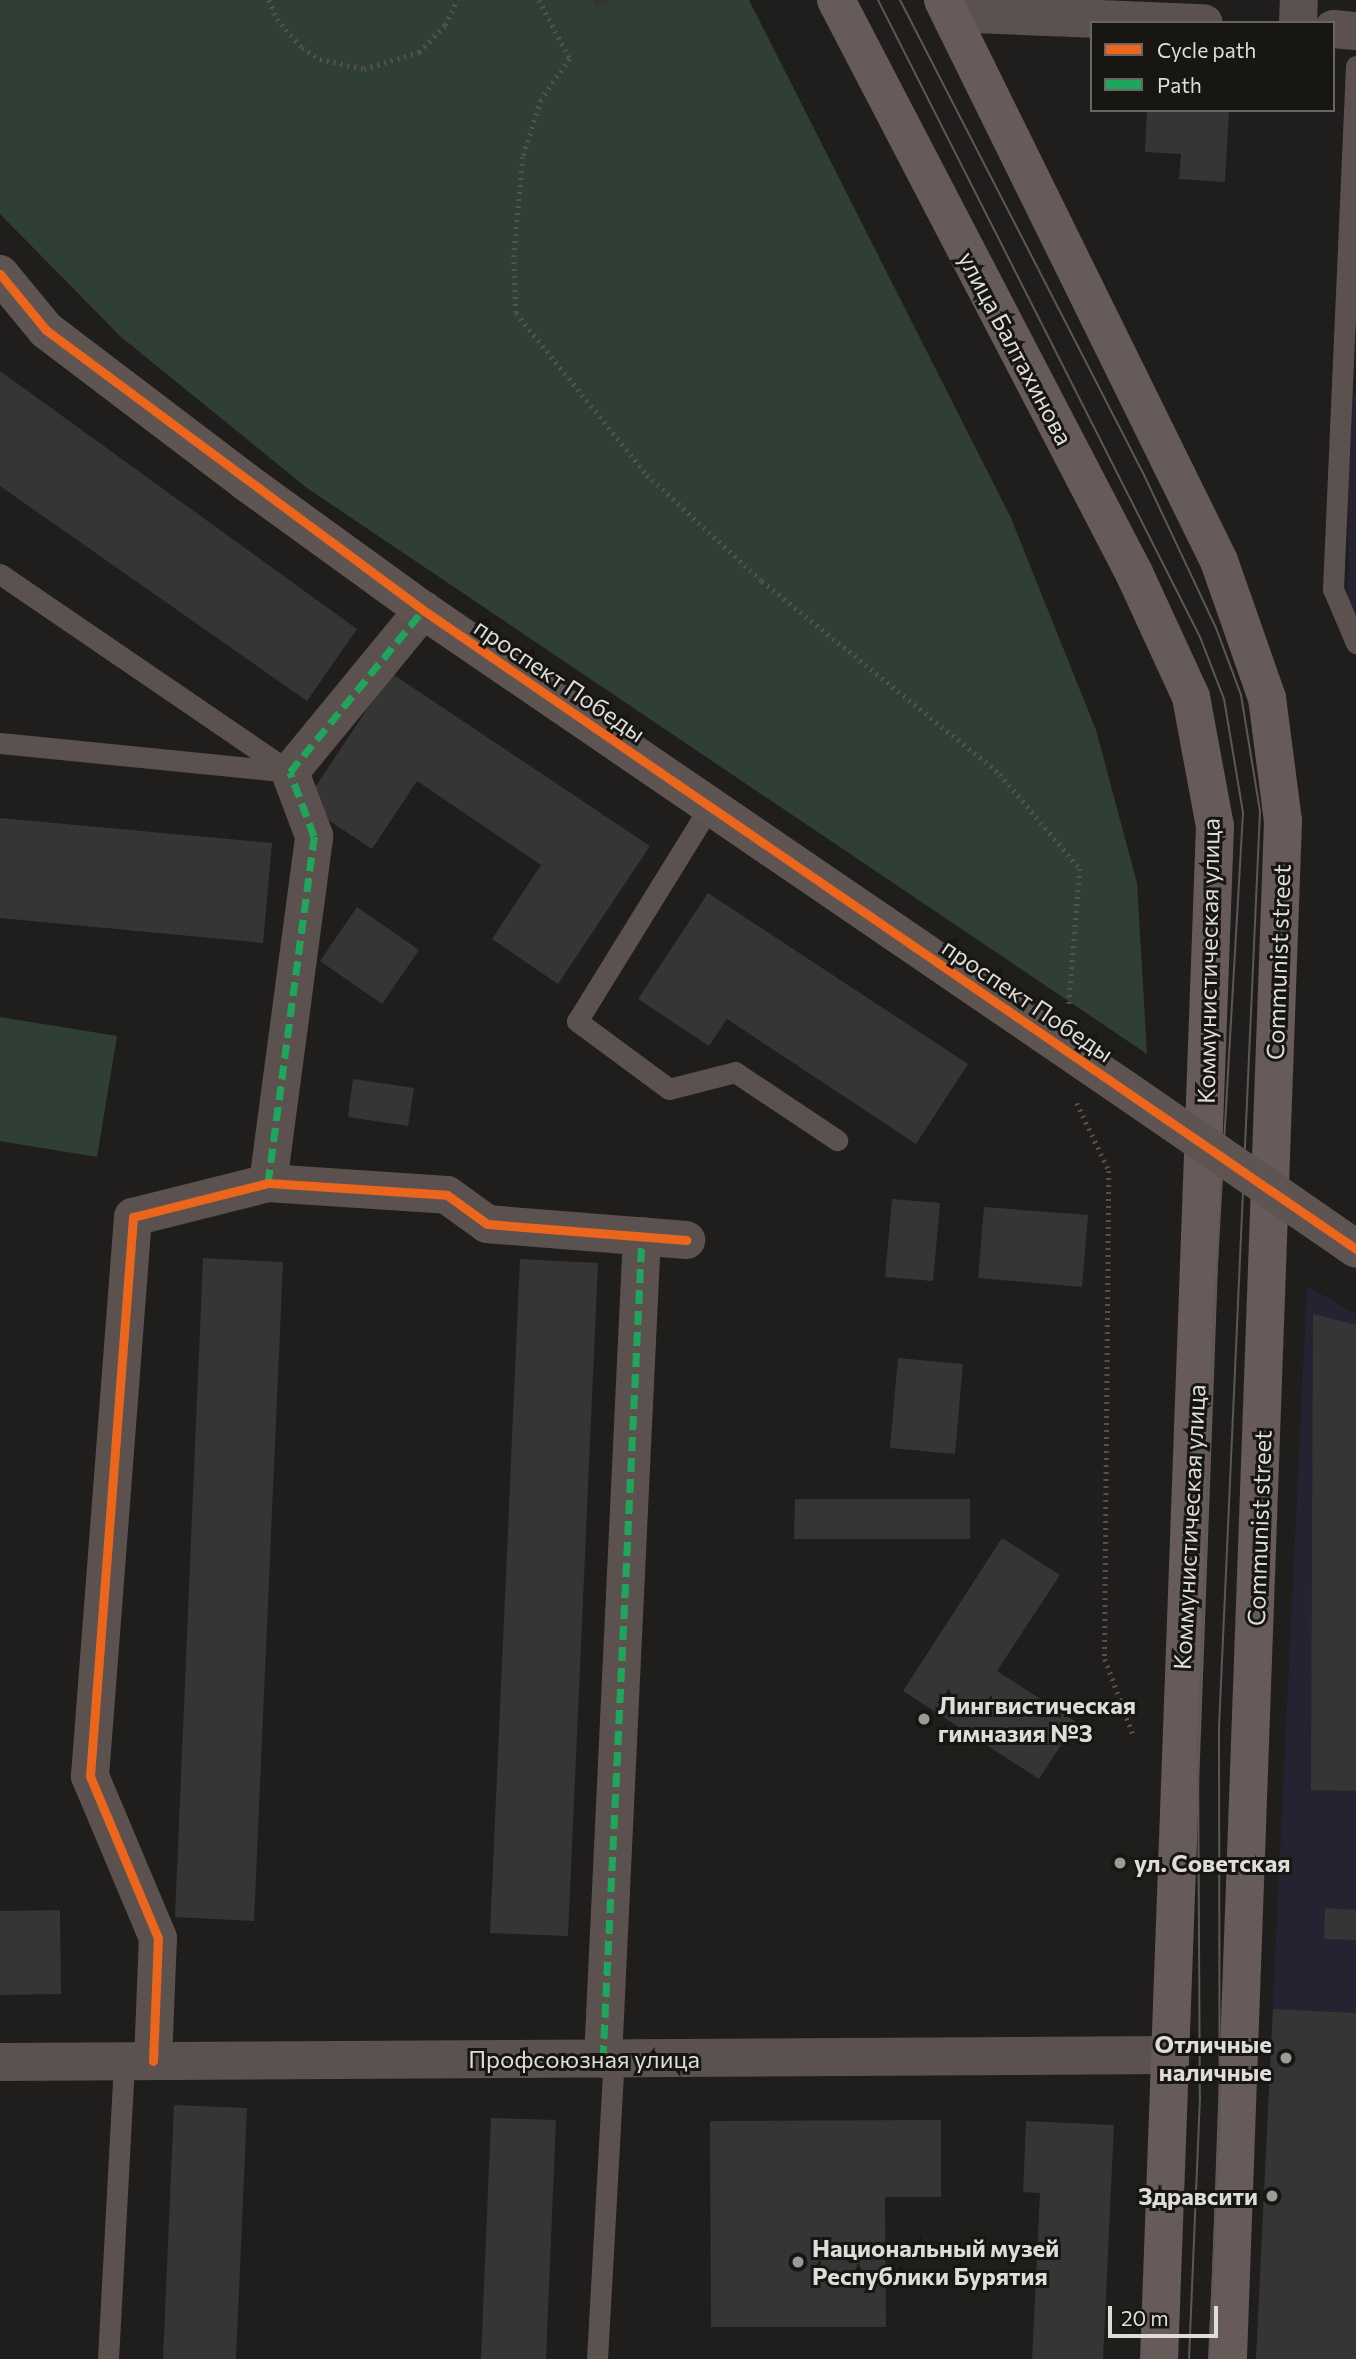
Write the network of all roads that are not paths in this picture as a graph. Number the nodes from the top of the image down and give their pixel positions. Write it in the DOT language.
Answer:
graph roads {
  1 [pos="836,0"];
  2 [pos="1299,0"];
  3 [pos="947,7"];
  4 [pos="1172,21"];
  5 [pos="1298,21"];
  6 [pos="1335,29"];
  7 [pos="1356,31"];
  8 [pos="1356,66"];
  9 [pos="0,274"];
  10 [pos="0,574"];
  11 [pos="424,610"];
  12 [pos="1356,643"];
  13 [pos="1191,697"];
  14 [pos="0,743"];
  15 [pos="290,772"];
  16 [pos="710,806"];
  17 [pos="837,1140"];
  18 [pos="268,1183"];
  19 [pos="642,1237"];
  20 [pos="686,1240"];
  21 [pos="1356,1249"];
  22 [pos="1168,2055"];
  23 [pos="608,2059"];
  24 [pos="139,2062"];
  25 [pos="0,2063"];
  26 [pos="108,2359"];
  27 [pos="597,2359"];
  28 [pos="1158,2359"];
  29 [pos="1228,2359"];
  1 -- 13 [label="main road, улица Балтахинова"];
  2 -- 5 [label="street"];
  3 -- 4 [label="street"];
  3 -- 29 [label="main road, Communist street"];
  6 -- 7 [label="street"];
  8 -- 12 [label="lane"];
  9 -- 11 [label="street, проспект Победы"];
  10 -- 15 [label="lane"];
  11 -- 15 [label="street"];
  11 -- 16 [label="street, проспект Победы"];
  13 -- 22 [label="main road, Коммунистическая улица"];
  14 -- 15 [label="lane"];
  15 -- 18 [label="street"];
  16 -- 17 [label="lane"];
  16 -- 21 [label="street, проспект Победы, bridge"];
  18 -- 19 [label="street"];
  18 -- 24 [label="street"];
  19 -- 20 [label="street"];
  19 -- 23 [label="street"];
  22 -- 23 [label="street, Профсоюзная улица"];
  22 -- 28 [label="main road, Коммунистическая улица"];
  23 -- 24 [label="street, Профсоюзная улица"];
  23 -- 27 [label="lane"];
  24 -- 25 [label="street, Профсоюзная улица"];
  24 -- 26 [label="lane"];
}
